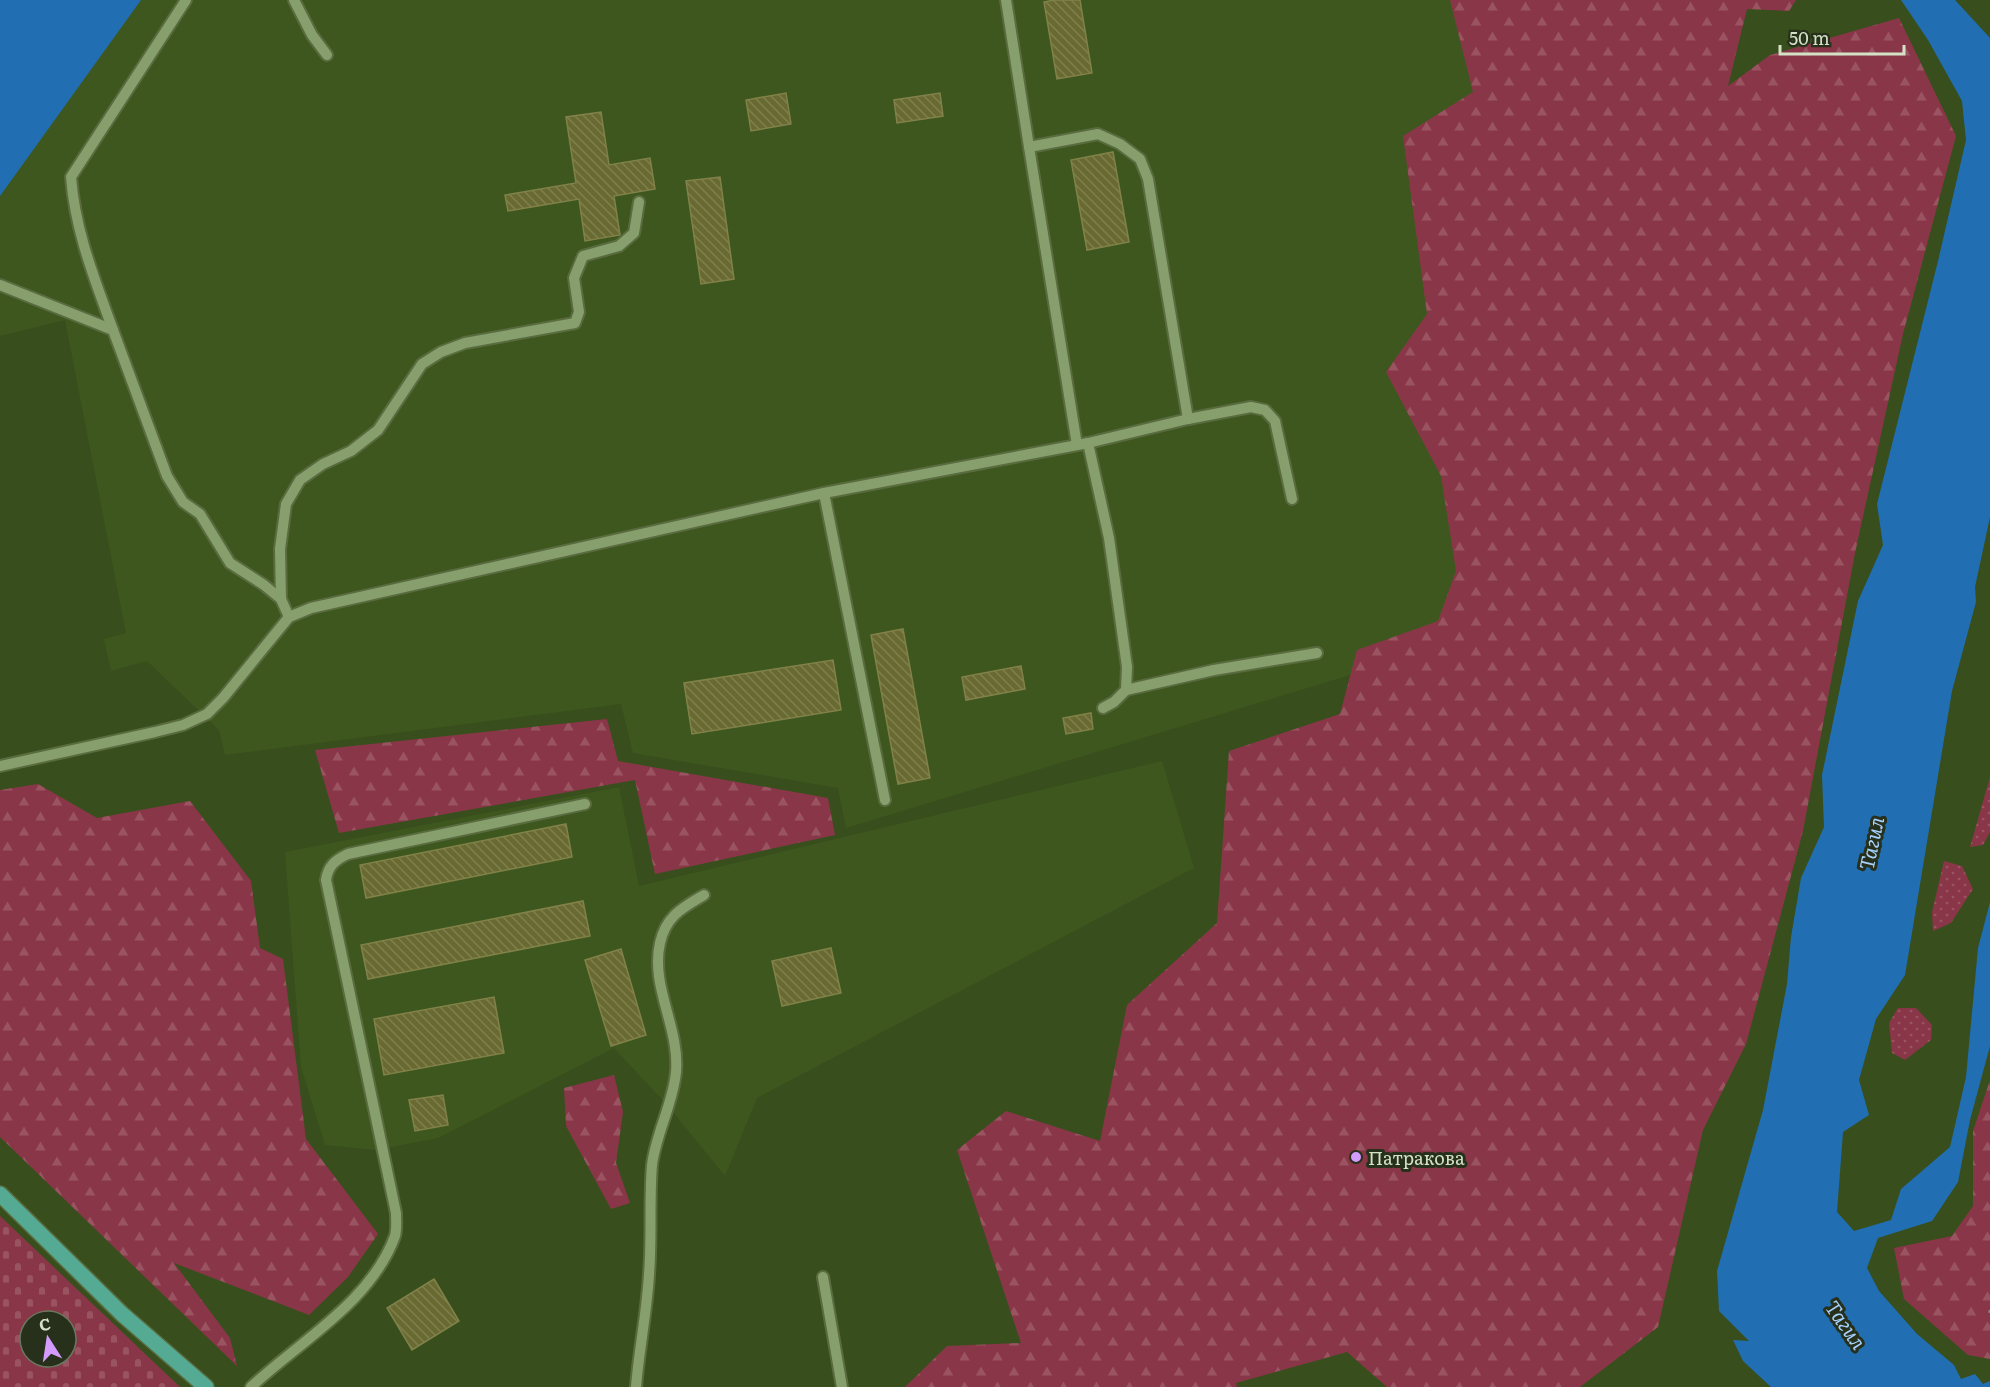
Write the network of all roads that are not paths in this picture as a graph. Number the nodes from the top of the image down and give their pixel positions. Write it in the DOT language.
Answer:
graph roads {
  1 [pos="186,0"];
  2 [pos="294,0"];
  3 [pos="1006,0"];
  4 [pos="327,55"];
  5 [pos="1029,147"];
  6 [pos="639,202"];
  7 [pos="4,287"];
  8 [pos="0,299"];
  9 [pos="113,330"];
  10 [pos="1188,419"];
  11 [pos="1083,444"];
  12 [pos="824,493"];
  13 [pos="1292,499"];
  14 [pos="281,599"];
  15 [pos="289,616"];
  16 [pos="1317,653"];
  17 [pos="1126,690"];
  18 [pos="1103,708"];
  19 [pos="0,766"];
  20 [pos="885,800"];
  21 [pos="585,804"];
  22 [pos="704,895"];
  23 [pos="0,1194"];
  24 [pos="822,1277"];
  25 [pos="206,1387"];
  26 [pos="251,1387"];
  27 [pos="636,1387"];
  28 [pos="842,1387"];
  1 -- 9 [label="lane"];
  2 -- 4 [label="lane"];
  3 -- 5 [label="lane"];
  5 -- 10 [label="lane"];
  5 -- 11 [label="lane"];
  6 -- 14 [label="lane"];
  7 -- 8 [label="lane"];
  7 -- 9 [label="lane"];
  9 -- 14 [label="lane"];
  10 -- 11 [label="lane"];
  10 -- 13 [label="lane"];
  11 -- 12 [label="lane"];
  11 -- 17 [label="lane"];
  12 -- 15 [label="lane"];
  12 -- 20 [label="lane"];
  14 -- 15 [label="lane"];
  15 -- 19 [label="lane"];
  16 -- 17 [label="lane"];
  17 -- 18 [label="lane"];
  21 -- 26 [label="lane"];
  22 -- 27 [label="lane"];
  23 -- 25 [label="main road"];
  24 -- 28 [label="lane"];
}
